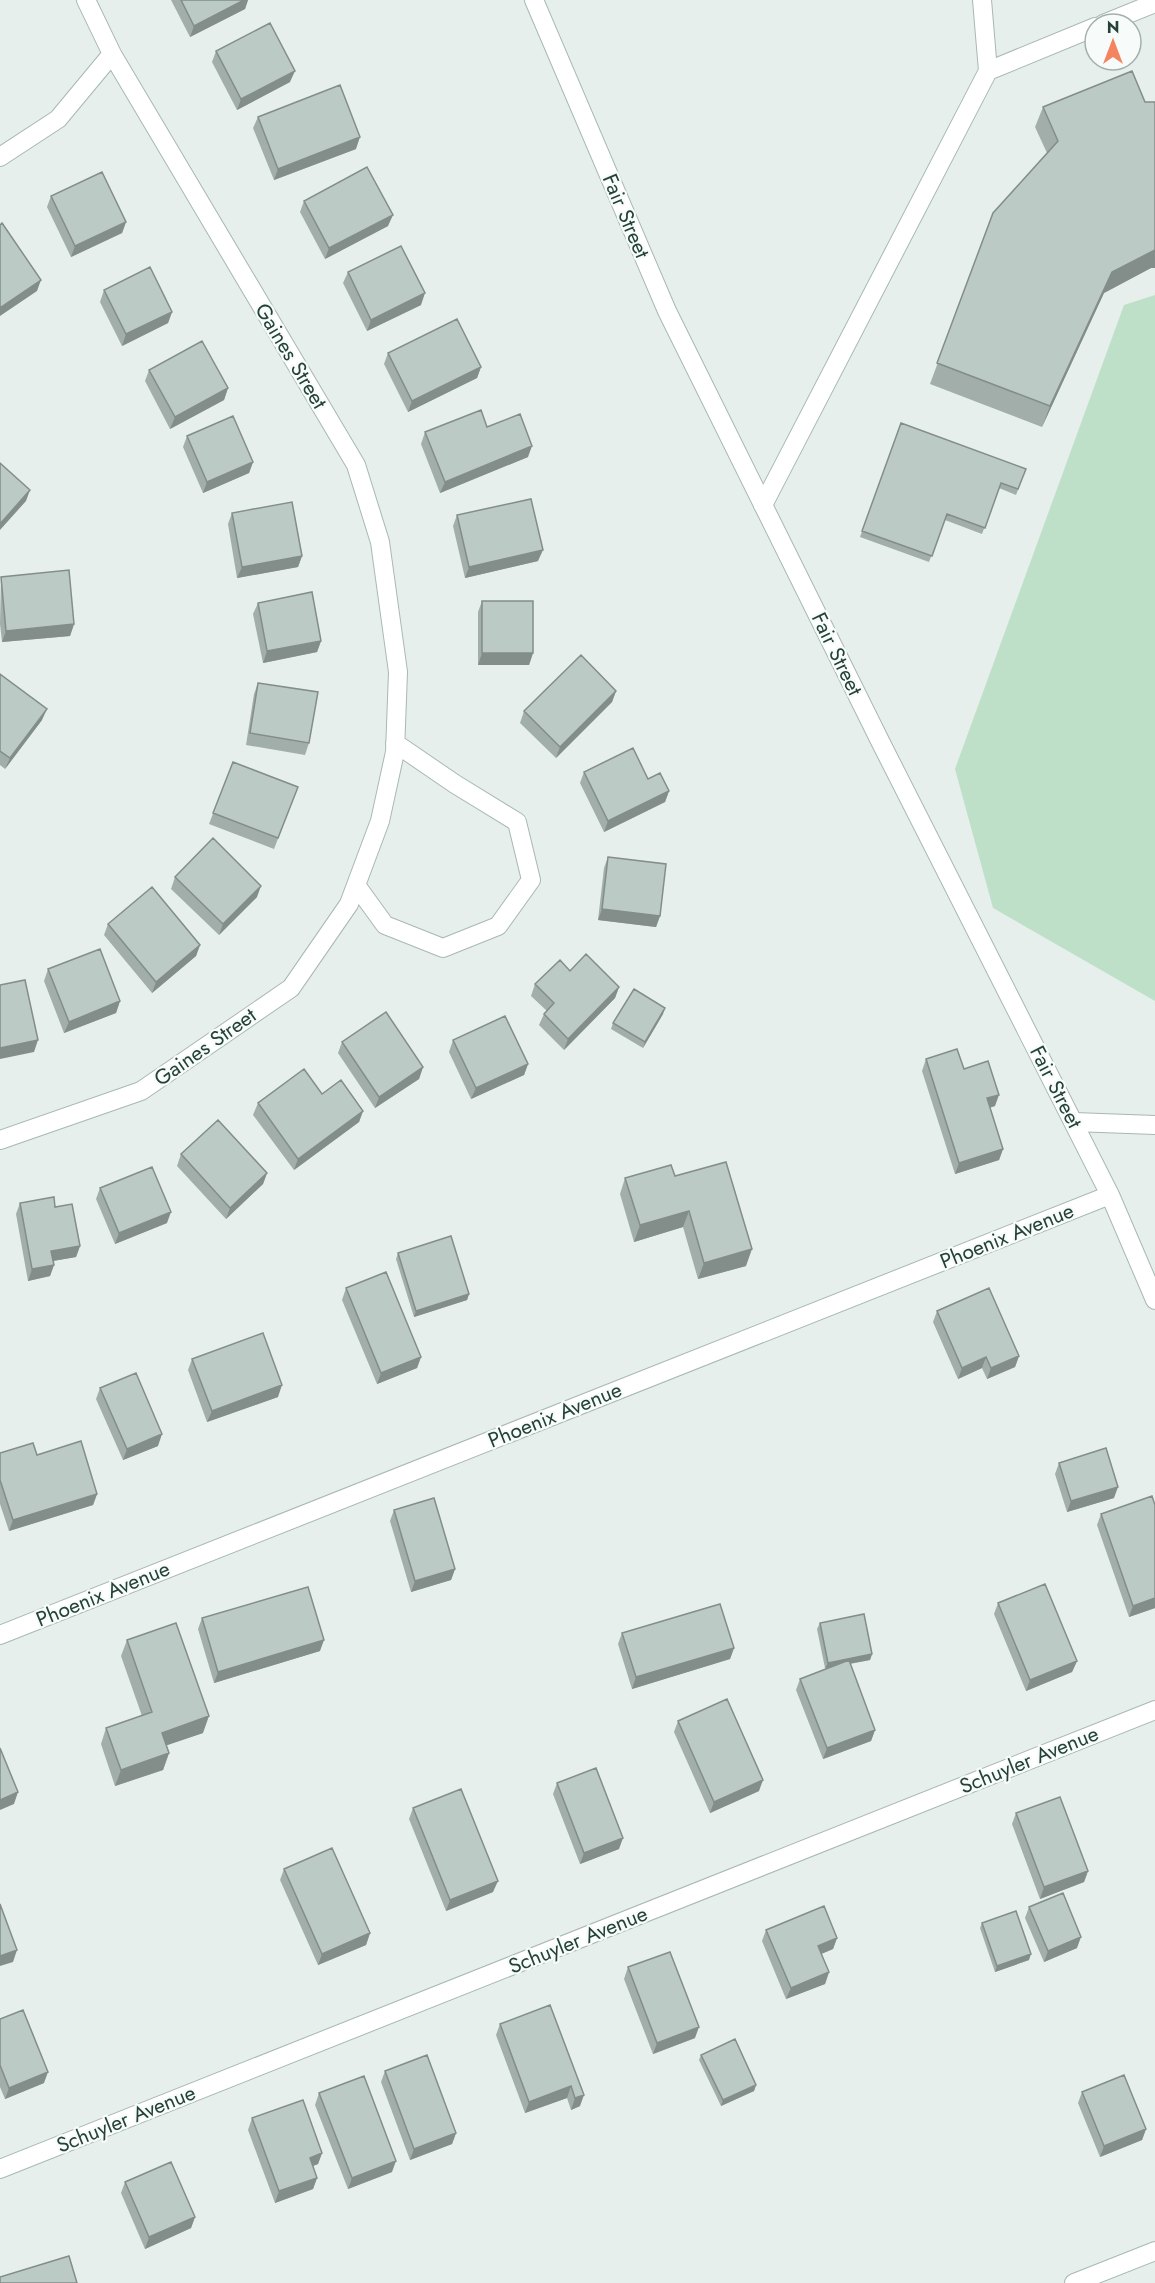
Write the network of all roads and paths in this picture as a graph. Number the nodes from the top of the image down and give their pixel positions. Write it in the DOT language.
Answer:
graph roads {
  1 [pos="86,0"];
  2 [pos="534,0"];
  3 [pos="982,0"];
  4 [pos="1155,1"];
  5 [pos="1130,12"];
  6 [pos="1083,32"];
  7 [pos="112,54"];
  8 [pos="988,70"];
  9 [pos="0,157"];
  10 [pos="763,505"];
  11 [pos="395,743"];
  12 [pos="356,885"];
  13 [pos="1074,1122"];
  14 [pos="1155,1125"];
  15 [pos="0,1140"];
  16 [pos="1110,1194"];
  17 [pos="1155,1300"];
  18 [pos="0,1635"];
  19 [pos="1155,1710"];
  20 [pos="0,2169"];
  21 [pos="1155,2251"];
  22 [pos="1074,2283"];
  1 -- 7 [label="street, Gaines Street"];
  2 -- 10 [label="street, Fair Street"];
  3 -- 8 [label="street"];
  4 -- 5 [label="street"];
  6 -- 8 [label="street"];
  7 -- 9 [label="street"];
  7 -- 11 [label="street, Gaines Street"];
  8 -- 10 [label="street"];
  10 -- 13 [label="street, Fair Street"];
  11 -- 12 [label="street, Gaines Street"];
  11 -- 12 [label="street"];
  12 -- 15 [label="street, Gaines Street"];
  13 -- 14 [label="street"];
  13 -- 16 [label="street, Fair Street"];
  16 -- 17 [label="street, Fair Street"];
  16 -- 18 [label="street, Phoenix Avenue"];
  19 -- 20 [label="street, Schuyler Avenue"];
  21 -- 22 [label="street"];
}
